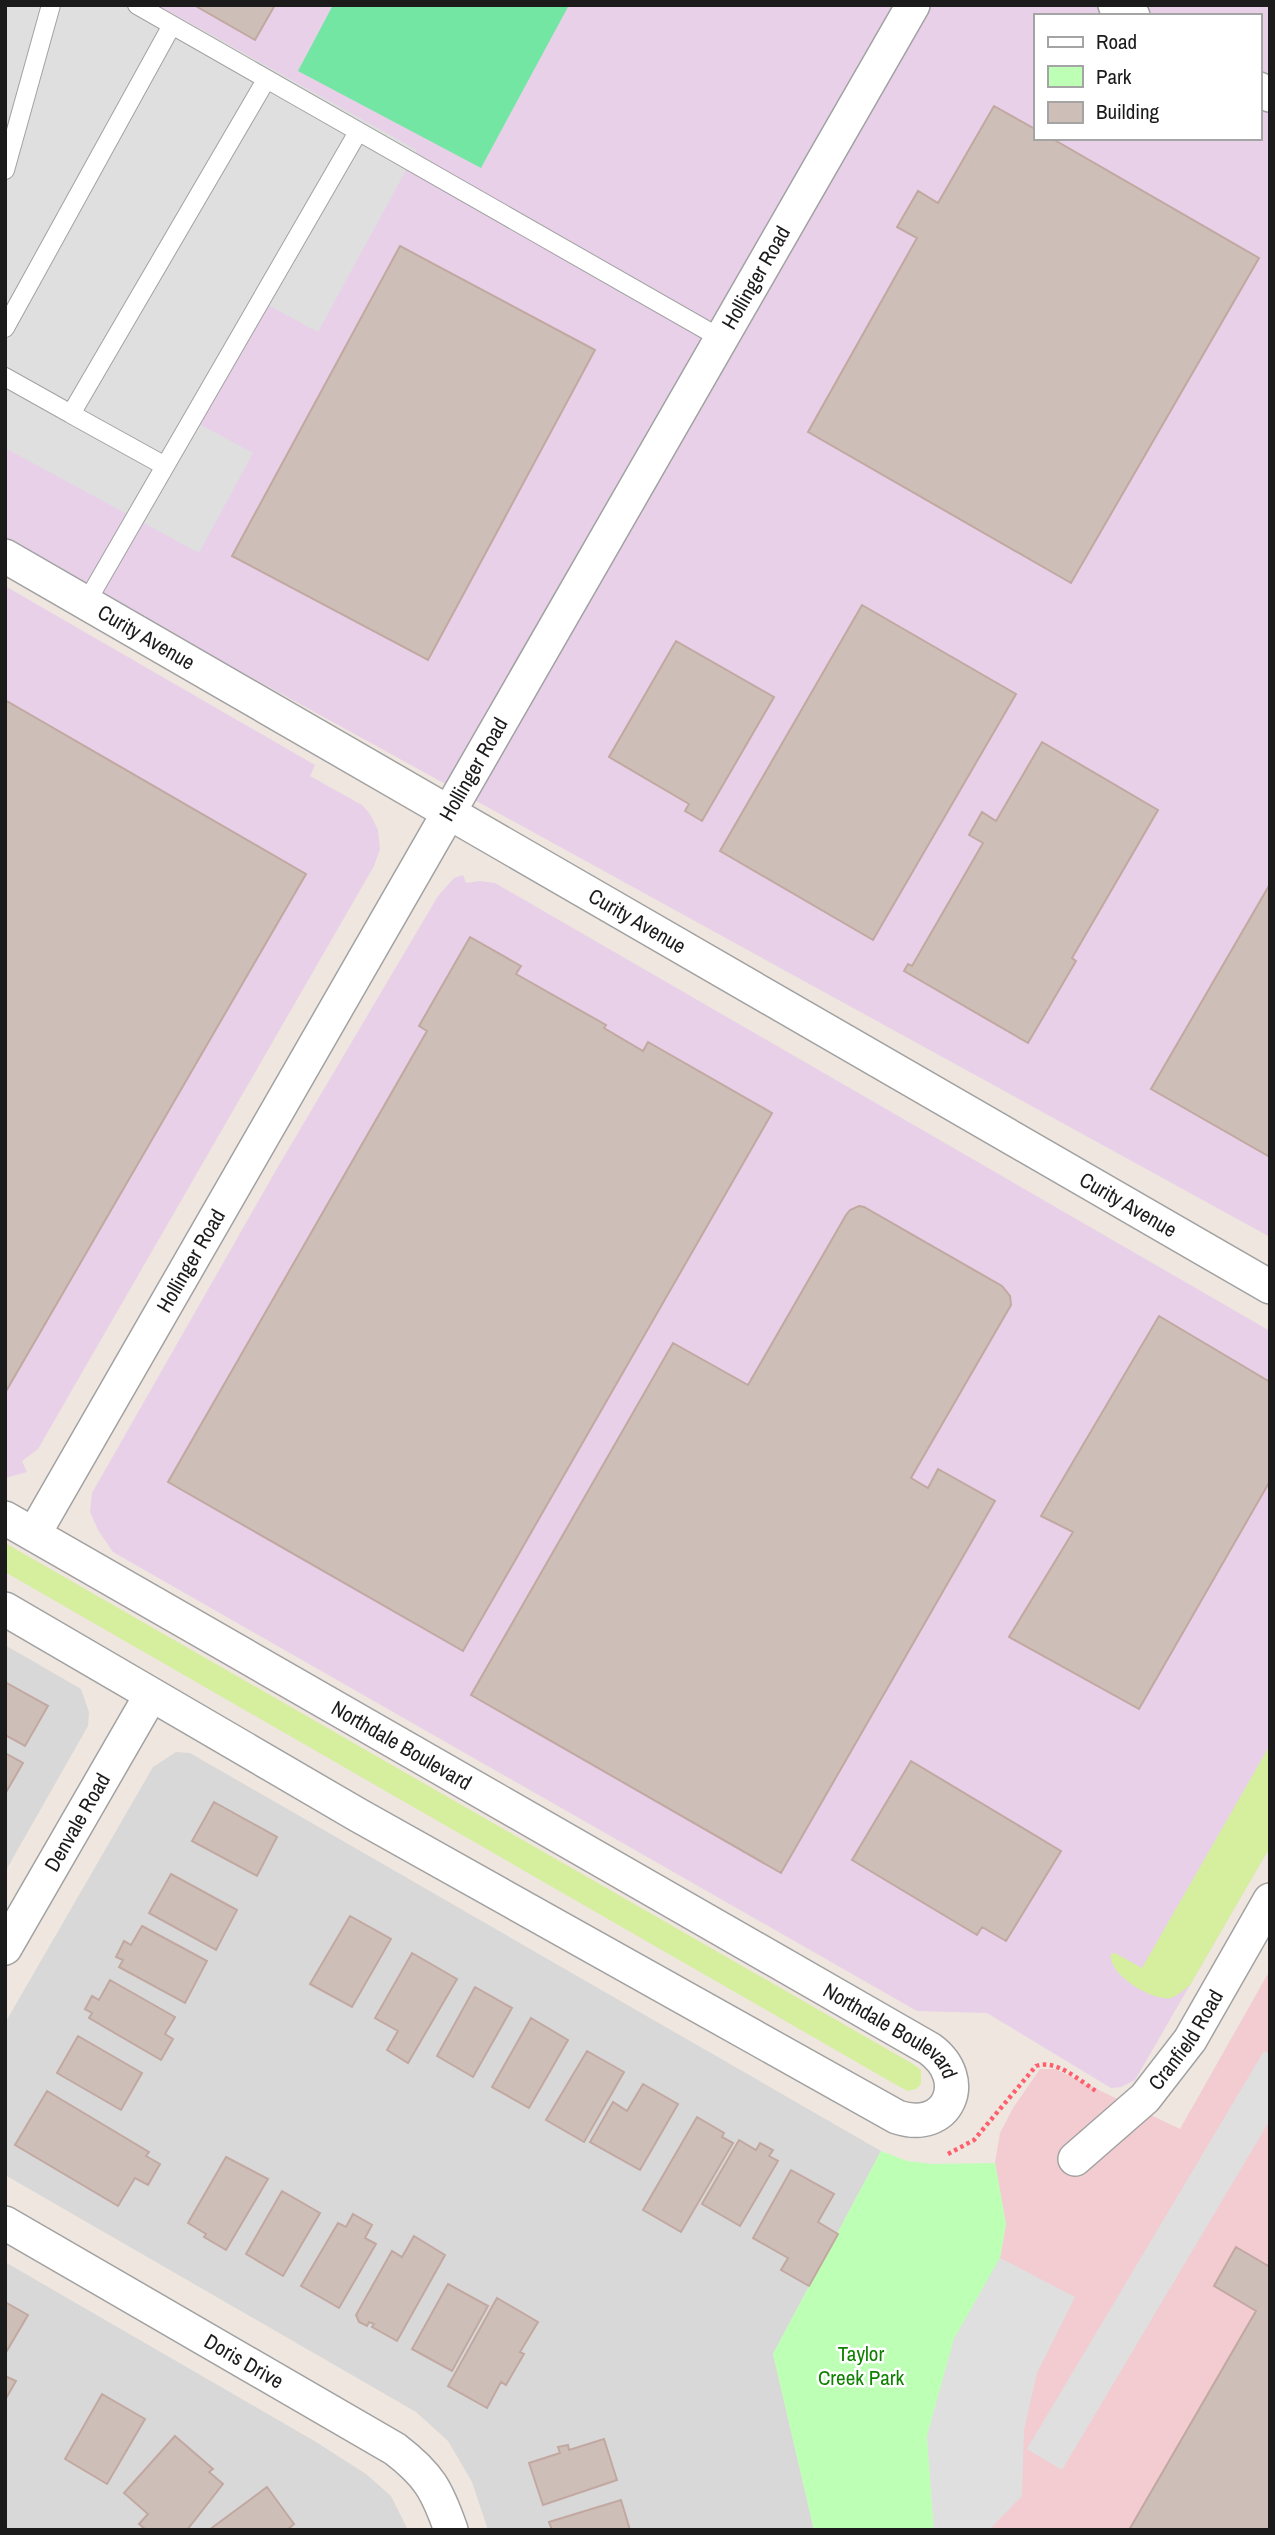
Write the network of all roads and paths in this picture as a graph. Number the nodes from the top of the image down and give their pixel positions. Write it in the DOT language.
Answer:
graph roads {
  1 [pos="51,5"];
  2 [pos="137,5"];
  3 [pos="913,5"];
  4 [pos="172,24"];
  5 [pos="265,79"];
  6 [pos="358,132"];
  7 [pos="5,170"];
  8 [pos="5,328"];
  9 [pos="722,339"];
  10 [pos="5,377"];
  11 [pos="71,414"];
  12 [pos="165,466"];
  13 [pos="5,556"];
  14 [pos="86,603"];
  15 [pos="450,814"];
  16 [pos="1270,1287"];
  17 [pos="5,1518"];
  18 [pos="34,1534"];
  19 [pos="5,1609"];
  20 [pos="151,1695"];
  21 [pos="1270,1900"];
  22 [pos="5,1948"];
  23 [pos="1129,2113"];
  24 [pos="943,2155"];
  25 [pos="1076,2159"];
  26 [pos="5,2223"];
  27 [pos="451,2530"];
  1 -- 7 [label="lane"];
  2 -- 4 [label="lane"];
  3 -- 9 [label="street, Hollinger Road"];
  4 -- 5 [label="lane"];
  4 -- 8 [label="lane"];
  5 -- 6 [label="lane"];
  5 -- 11 [label="lane"];
  6 -- 9 [label="lane"];
  6 -- 12 [label="lane"];
  9 -- 15 [label="street, Hollinger Road"];
  10 -- 11 [label="lane"];
  11 -- 12 [label="lane"];
  12 -- 14 [label="lane"];
  13 -- 14 [label="street, Curity Avenue"];
  14 -- 15 [label="street, Curity Avenue"];
  15 -- 16 [label="street, Curity Avenue"];
  15 -- 18 [label="street, Hollinger Road"];
  17 -- 18 [label="street, Northdale Boulevard"];
  18 -- 20 [label="street, Northdale Boulevard"];
  19 -- 20 [label="street, Northdale Boulevard"];
  20 -- 22 [label="street, Denvale Road"];
  21 -- 23 [label="street, Cranfield Road"];
  23 -- 24 [label="path"];
  23 -- 25 [label="street, Cranfield Road"];
  26 -- 27 [label="street, Doris Drive"];
}
